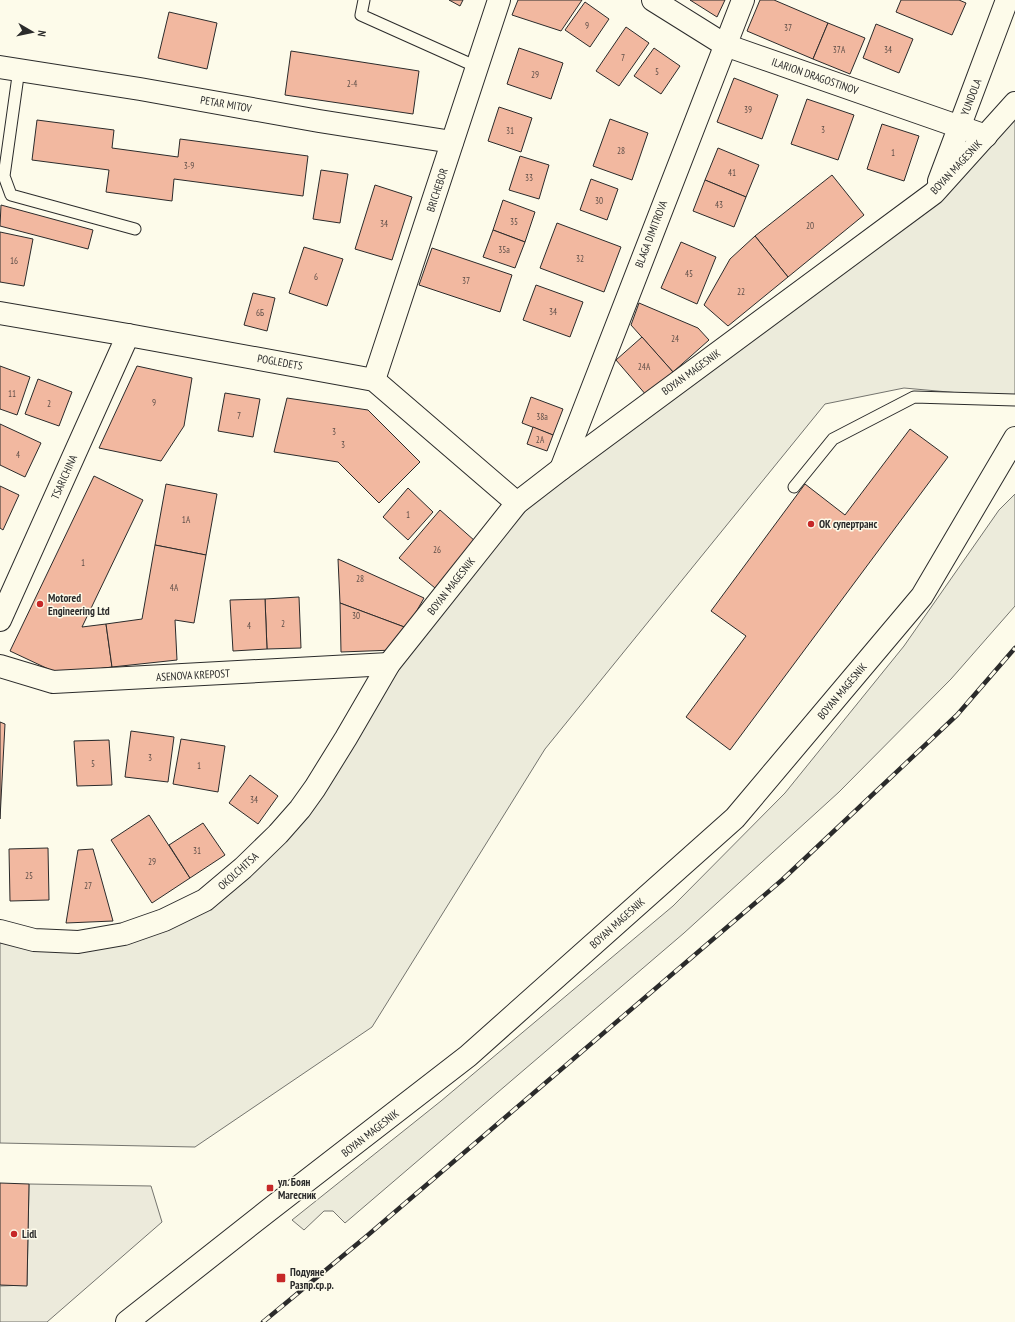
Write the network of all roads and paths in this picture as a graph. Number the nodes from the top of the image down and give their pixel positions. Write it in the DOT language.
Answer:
graph roads {
  1 [pos="364,0"];
  2 [pos="499,0"];
  3 [pos="653,0"];
  4 [pos="742,0"];
  5 [pos="1007,0"];
  6 [pos="725,45"];
  7 [pos="477,67"];
  8 [pos="10,68"];
  9 [pos="1015,103"];
  10 [pos="959,126"];
  11 [pos="986,136"];
  12 [pos="452,142"];
  13 [pos="934,193"];
  14 [pos="135,229"];
  15 [pos="0,313"];
  16 [pos="128,335"];
  17 [pos="374,380"];
  18 [pos="1015,400"];
  19 [pos="1015,438"];
  20 [pos="561,469"];
  21 [pos="794,487"];
  22 [pos="517,503"];
  23 [pos="0,620"];
  24 [pos="389,664"];
  25 [pos="0,666"];
  26 [pos="0,931"];
  27 [pos="127,1322"];
  1 -- 7 [label="lane"];
  2 -- 7 [label="street, BRICHEBOR"];
  3 -- 6 [label="street, ILARION DRAGOSTINOV"];
  4 -- 6 [label="street, BLAGA DIMITROVA"];
  5 -- 10 [label="street, YUNDOLA"];
  6 -- 10 [label="street, ILARION DRAGOSTINOV"];
  6 -- 20 [label="street, BLAGA DIMITROVA"];
  7 -- 12 [label="street, BRICHEBOR"];
  8 -- 12 [label="street, PETAR MITOV"];
  8 -- 14 [label="lane"];
  9 -- 11 [label="street, BOYAN MAGESNIK"];
  10 -- 11 [label="street, ILARION DRAGOSTINOV"];
  10 -- 13 [label="street, YUNDOLA"];
  11 -- 13 [label="street, BOYAN MAGESNIK"];
  12 -- 17 [label="street, BRICHEBOR"];
  13 -- 20 [label="street, BOYAN MAGESNIK"];
  15 -- 16 [label="street, POGLEDETS"];
  16 -- 17 [label="street, POGLEDETS"];
  16 -- 23 [label="street, TSARICHINA"];
  17 -- 22 [label="street"];
  18 -- 21 [label="lane"];
  19 -- 27 [label="street, BOYAN MAGESNIK"];
  20 -- 22 [label="street, BOYAN MAGESNIK"];
  22 -- 24 [label="street, BOYAN MAGESNIK"];
  24 -- 25 [label="street, ASENOVA KREPOST"];
  24 -- 26 [label="street, OKOLCHITSA"];
}
